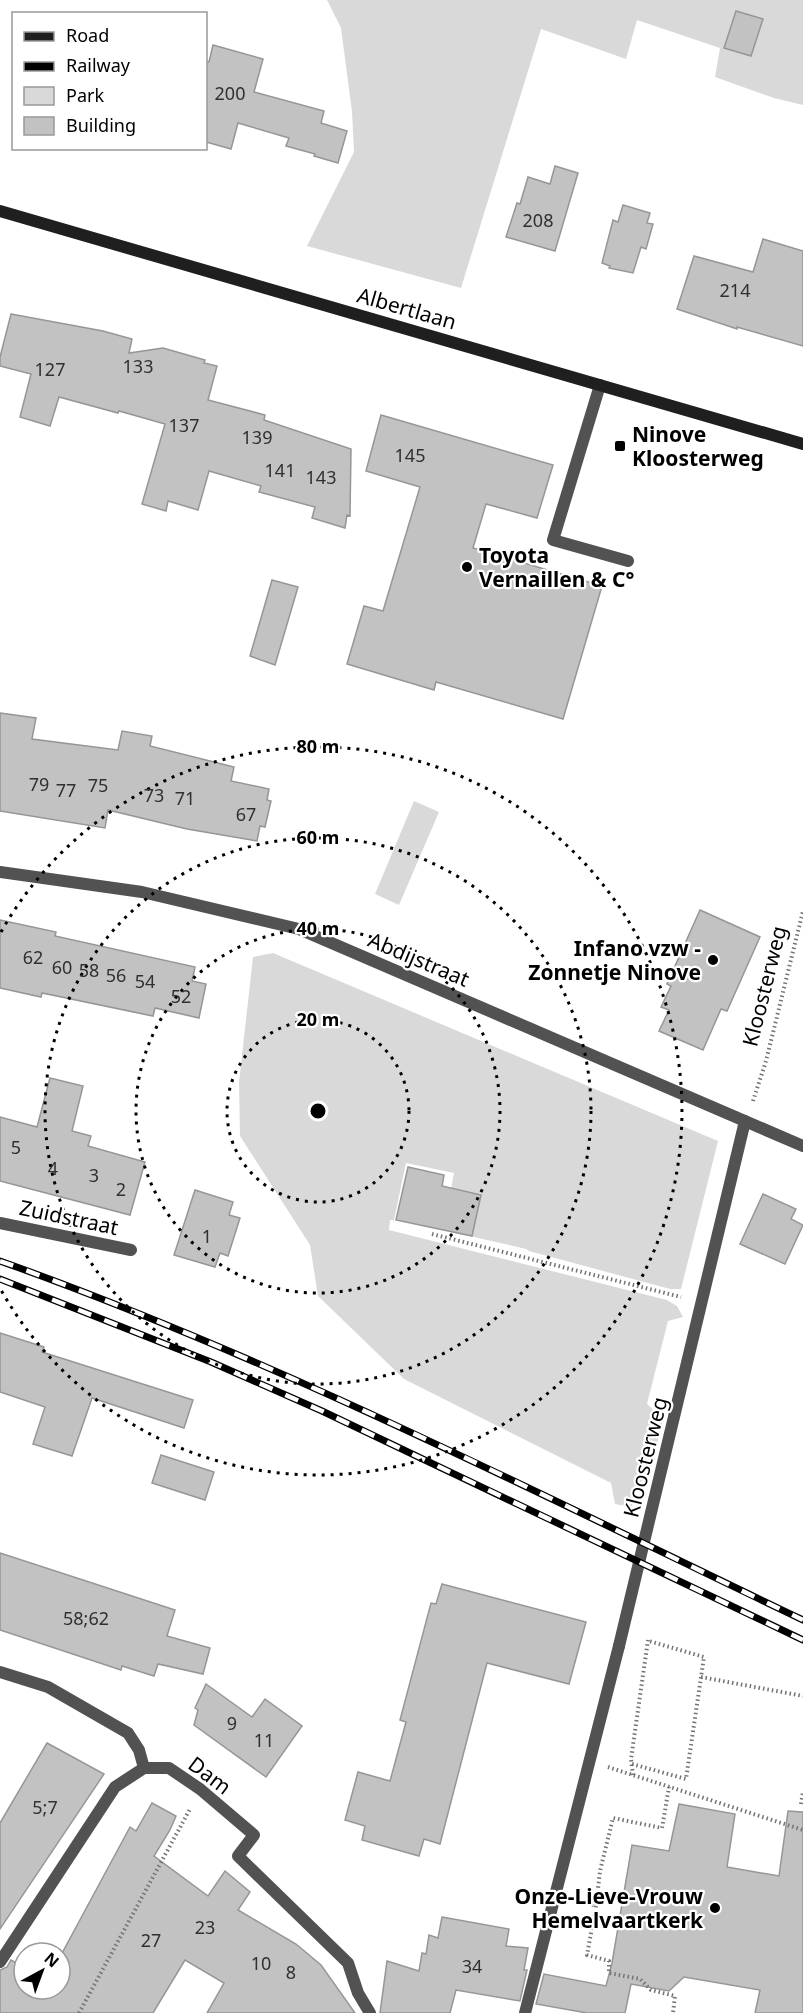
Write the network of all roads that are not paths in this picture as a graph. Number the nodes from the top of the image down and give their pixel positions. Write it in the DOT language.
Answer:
graph roads {
  1 [pos="0,211"];
  2 [pos="600,385"];
  3 [pos="803,444"];
  4 [pos="628,561"];
  5 [pos="0,872"];
  6 [pos="745,1121"];
  7 [pos="803,1146"];
  8 [pos="0,1223"];
  9 [pos="131,1250"];
  10 [pos="0,1672"];
  11 [pos="144,1767"];
  12 [pos="0,1962"];
  13 [pos="370,2013"];
  14 [pos="525,2013"];
  1 -- 2 [label="main road, Albertlaan"];
  2 -- 3 [label="main road, Albertlaan"];
  2 -- 4 [label="street"];
  5 -- 6 [label="street, Abdijstraat"];
  6 -- 7 [label="street, Abdijstraat"];
  6 -- 14 [label="street, Kloosterweg"];
  8 -- 9 [label="street, Zuidstraat"];
  10 -- 11 [label="street"];
  11 -- 12 [label="street"];
  11 -- 13 [label="street, Dam"];
}
